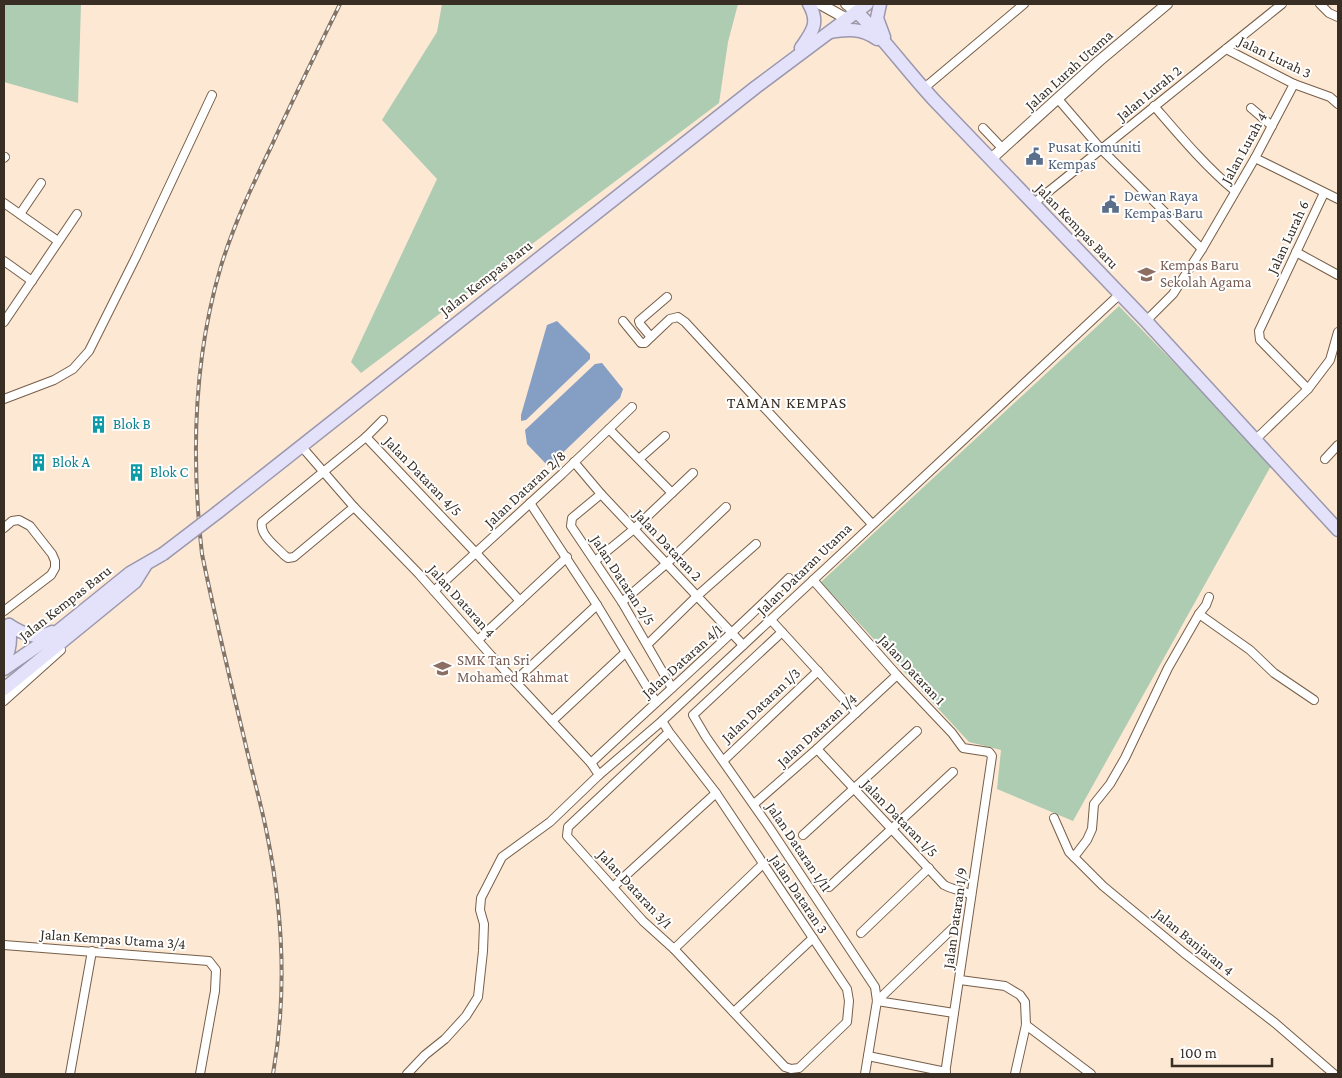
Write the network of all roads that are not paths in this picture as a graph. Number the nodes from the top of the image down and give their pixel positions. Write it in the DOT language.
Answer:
graph roads {
  1 [pos="809,4"];
  2 [pos="820,4"];
  3 [pos="846,4"];
  4 [pos="880,4"];
  5 [pos="1024,4"];
  6 [pos="1167,4"];
  7 [pos="1282,4"];
  8 [pos="1320,4"];
  9 [pos="857,12"];
  10 [pos="1338,17"];
  11 [pos="828,33"];
  12 [pos="889,48"];
  13 [pos="1226,49"];
  14 [pos="794,58"];
  15 [pos="1294,84"];
  16 [pos="924,89"];
  17 [pos="212,95"];
  18 [pos="1058,99"];
  19 [pos="1338,104"];
  20 [pos="1154,106"];
  21 [pos="1251,108"];
  22 [pos="1272,126"];
  23 [pos="983,128"];
  24 [pos="1002,149"];
  25 [pos="1101,149"];
  26 [pos="1255,158"];
  27 [pos="991,159"];
  28 [pos="41,183"];
  29 [pos="1235,191"];
  30 [pos="1324,193"];
  31 [pos="1338,199"];
  32 [pos="4,203"];
  33 [pos="1033,204"];
  34 [pos="20,214"];
  35 [pos="77,214"];
  36 [pos="58,241"];
  37 [pos="1202,249"];
  38 [pos="1296,252"];
  39 [pos="4,261"];
  40 [pos="1338,275"];
  41 [pos="32,281"];
  42 [pos="1120,294"];
  43 [pos="667,297"];
  44 [pos="623,321"];
  45 [pos="1146,321"];
  46 [pos="4,322"];
  47 [pos="1338,332"];
  48 [pos="651,337"];
  49 [pos="1330,360"];
  50 [pos="1338,363"];
  51 [pos="1308,389"];
  52 [pos="4,399"];
  53 [pos="632,407"];
  54 [pos="383,420"];
  55 [pos="610,429"];
  56 [pos="665,436"];
  57 [pos="366,437"];
  58 [pos="1256,439"];
  59 [pos="1338,446"];
  60 [pos="302,447"];
  61 [pos="639,459"];
  62 [pos="1325,459"];
  63 [pos="574,462"];
  64 [pos="324,472"];
  65 [pos="693,473"];
  66 [pos="672,493"];
  67 [pos="602,494"];
  68 [pos="530,503"];
  69 [pos="354,506"];
  70 [pos="726,507"];
  71 [pos="872,524"];
  72 [pos="4,528"];
  73 [pos="634,529"];
  74 [pos="1338,530"];
  75 [pos="756,544"];
  76 [pos="476,553"];
  77 [pos="567,557"];
  78 [pos="595,561"];
  79 [pos="147,564"];
  80 [pos="666,564"];
  81 [pos="789,578"];
  82 [pos="813,580"];
  83 [pos="434,591"];
  84 [pos="697,596"];
  85 [pos="1209,597"];
  86 [pos="520,601"];
  87 [pos="622,602"];
  88 [pos="597,605"];
  89 [pos="86,610"];
  90 [pos="4,611"];
  91 [pos="1199,614"];
  92 [pos="771,620"];
  93 [pos="6,621"];
  94 [pos="74,631"];
  95 [pos="782,632"];
  96 [pos="732,635"];
  97 [pos="478,640"];
  98 [pos="648,644"];
  99 [pos="743,645"];
  100 [pos="625,653"];
  101 [pos="4,661"];
  102 [pos="4,669"];
  103 [pos="818,671"];
  104 [pos="897,675"];
  105 [pos="515,681"];
  106 [pos="672,688"];
  107 [pos="4,689"];
  108 [pos="1314,700"];
  109 [pos="4,701"];
  110 [pos="656,702"];
  111 [pos="856,713"];
  112 [pos="552,721"];
  113 [pos="662,721"];
  114 [pos="917,731"];
  115 [pos="669,732"];
  116 [pos="818,749"];
  117 [pos="724,760"];
  118 [pos="591,763"];
  119 [pos="991,766"];
  120 [pos="953,772"];
  121 [pos="599,776"];
  122 [pos="853,789"];
  123 [pos="716,793"];
  124 [pos="754,804"];
  125 [pos="1054,818"];
  126 [pos="891,829"];
  127 [pos="803,835"];
  128 [pos="1074,857"];
  129 [pos="763,864"];
  130 [pos="929,868"];
  131 [pos="613,887"];
  132 [pos="829,888"];
  133 [pos="971,895"];
  134 [pos="953,928"];
  135 [pos="861,933"];
  136 [pos="814,938"];
  137 [pos="4,944"];
  138 [pos="674,949"];
  139 [pos="92,951"];
  140 [pos="960,980"];
  141 [pos="878,1001"];
  142 [pos="734,1012"];
  143 [pos="954,1013"];
  144 [pos="1026,1025"];
  145 [pos="868,1056"];
  146 [pos="785,1067"];
  147 [pos="946,1073"];
  148 [pos="70,1074"];
  149 [pos="200,1074"];
  150 [pos="407,1074"];
  151 [pos="865,1074"];
  152 [pos="1015,1074"];
  153 [pos="1091,1074"];
  154 [pos="1334,1074"];
  1 -- 14 [label="main road"];
  2 -- 9 [label="street"];
  3 -- 9 [label="street"];
  4 -- 12 [label="main road"];
  5 -- 16 [label="street"];
  6 -- 18 [label="street, Jalan Lurah Utama"];
  7 -- 13 [label="street, Jalan Lurah 2"];
  8 -- 10 [label="street"];
  9 -- 11 [label="main road, Jalan Kempas Baru"];
  9 -- 12 [label="main road, Jalan Kempas Baru"];
  11 -- 12 [label="main road"];
  11 -- 14 [label="main road, Jalan Kempas Baru"];
  12 -- 16 [label="main road, Jalan Kempas Baru"];
  13 -- 15 [label="street, Jalan Lurah 3"];
  13 -- 20 [label="street, Jalan Lurah 2"];
  14 -- 60 [label="main road, Jalan Kempas Baru"];
  15 -- 19 [label="street, Jalan Lurah 3"];
  15 -- 22 [label="street, Jalan Lurah 4"];
  16 -- 27 [label="main road, Jalan Kempas Baru"];
  17 -- 52 [label="street"];
  18 -- 24 [label="street, Jalan Lurah Utama"];
  18 -- 25 [label="street"];
  20 -- 25 [label="street, Jalan Lurah 2"];
  20 -- 29 [label="street"];
  21 -- 22 [label="street"];
  22 -- 26 [label="street, Jalan Lurah 4"];
  23 -- 24 [label="street"];
  24 -- 27 [label="street, Jalan Lurah Utama"];
  25 -- 33 [label="street, Jalan Lurah 2"];
  25 -- 37 [label="street"];
  26 -- 29 [label="street, Jalan Lurah 4"];
  26 -- 30 [label="street"];
  27 -- 33 [label="main road, Jalan Kempas Baru"];
  28 -- 34 [label="street"];
  29 -- 37 [label="street, Jalan Lurah 4"];
  30 -- 31 [label="street"];
  30 -- 38 [label="street, Jalan Lurah 6"];
  32 -- 34 [label="street"];
  33 -- 42 [label="main road, Jalan Kempas Baru"];
  34 -- 36 [label="street"];
  35 -- 36 [label="street"];
  36 -- 41 [label="street"];
  37 -- 45 [label="street, Jalan Lurah 4"];
  38 -- 40 [label="street"];
  38 -- 51 [label="street, Jalan Lurah 6"];
  39 -- 41 [label="street"];
  41 -- 46 [label="street"];
  42 -- 45 [label="main road, Jalan Kempas Baru"];
  42 -- 71 [label="street, Jalan Dataran Utama"];
  43 -- 48 [label="street"];
  44 -- 48 [label="street"];
  45 -- 58 [label="main road, Jalan Kempas Baru"];
  47 -- 49 [label="street"];
  48 -- 71 [label="street"];
  49 -- 50 [label="street"];
  49 -- 51 [label="street"];
  51 -- 58 [label="street"];
  53 -- 55 [label="street, Jalan Dataran 2/8"];
  54 -- 57 [label="street, Jalan Dataran 4/5"];
  55 -- 61 [label="street"];
  55 -- 63 [label="street, Jalan Dataran 2/8"];
  56 -- 61 [label="street"];
  57 -- 64 [label="street, Jalan Dataran 4/5"];
  57 -- 76 [label="street, Jalan Dataran 4/5"];
  58 -- 74 [label="main road, Jalan Kempas Baru"];
  59 -- 62 [label="street"];
  60 -- 64 [label="street, Jalan Dataran 4"];
  60 -- 79 [label="main road, Jalan Kempas Baru, bridge"];
  61 -- 66 [label="street"];
  63 -- 67 [label="street, Jalan Dataran 2"];
  63 -- 68 [label="street, Jalan Dataran 2/8"];
  64 -- 69 [label="street, Jalan Dataran 4"];
  64 -- 69 [label="street, Jalan Dataran 4/5"];
  65 -- 66 [label="street"];
  66 -- 73 [label="street"];
  67 -- 73 [label="street, Jalan Dataran 2"];
  67 -- 78 [label="street, Jalan Dataran 2/5"];
  68 -- 76 [label="street, Jalan Dataran 2/8"];
  68 -- 77 [label="street"];
  69 -- 83 [label="street, Jalan Dataran 4"];
  70 -- 80 [label="street"];
  71 -- 82 [label="street, Jalan Dataran Utama"];
  72 -- 90 [label="street"];
  73 -- 78 [label="street"];
  73 -- 80 [label="street, Jalan Dataran 2"];
  75 -- 84 [label="street"];
  76 -- 83 [label="street, Jalan Dataran 2/8"];
  76 -- 86 [label="street, Jalan Dataran 4/5"];
  77 -- 86 [label="street"];
  77 -- 88 [label="street"];
  78 -- 87 [label="street, Jalan Dataran 2/5"];
  79 -- 89 [label="main road, Jalan Kempas Baru"];
  79 -- 94 [label="main road, Jalan Kempas Baru"];
  80 -- 84 [label="street, Jalan Dataran 2"];
  80 -- 87 [label="street"];
  81 -- 96 [label="street, Jalan Dataran 4/1"];
  82 -- 92 [label="street, Jalan Dataran Utama"];
  82 -- 104 [label="street, Jalan Dataran 1"];
  83 -- 97 [label="street, Jalan Dataran 4"];
  84 -- 96 [label="street, Jalan Dataran 2"];
  84 -- 98 [label="street"];
  85 -- 91 [label="street"];
  86 -- 97 [label="street"];
  87 -- 98 [label="street, Jalan Dataran 2/5"];
  88 -- 100 [label="street"];
  88 -- 105 [label="street"];
  89 -- 93 [label="main road"];
  89 -- 102 [label="main road, Jalan Kempas Baru"];
  91 -- 108 [label="street"];
  91 -- 128 [label="street"];
  92 -- 95 [label="street"];
  92 -- 99 [label="street, Jalan Dataran Utama"];
  93 -- 101 [label="main road"];
  94 -- 107 [label="main road, Jalan Kempas Baru"];
  94 -- 109 [label="street, Jalan Kempas Baru"];
  95 -- 103 [label="street"];
  95 -- 117 [label="street, Jalan Dataran 1/11"];
  96 -- 99 [label="street, Jalan Dataran 2"];
  96 -- 106 [label="street, Jalan Dataran 4/1"];
  97 -- 105 [label="street, Jalan Dataran 4"];
  98 -- 106 [label="street, Jalan Dataran 2/5"];
  99 -- 113 [label="street, Jalan Dataran Utama"];
  100 -- 110 [label="street"];
  100 -- 112 [label="street"];
  103 -- 111 [label="street"];
  103 -- 117 [label="street, Jalan Dataran 1/3"];
  104 -- 111 [label="street, Jalan Dataran 1/4"];
  104 -- 119 [label="street, Jalan Dataran 1"];
  105 -- 112 [label="street, Jalan Dataran 4"];
  106 -- 110 [label="street, Jalan Dataran 4/1"];
  110 -- 118 [label="street, Jalan Dataran 4/1"];
  111 -- 116 [label="street, Jalan Dataran 1/4"];
  112 -- 118 [label="street, Jalan Dataran 4"];
  113 -- 115 [label="street, Jalan Dataran 3"];
  113 -- 121 [label="street, Jalan Dataran Utama"];
  114 -- 122 [label="street"];
  115 -- 123 [label="street, Jalan Dataran 3"];
  115 -- 131 [label="street, Jalan Dataran 3/1"];
  116 -- 122 [label="street, Jalan Dataran 1/5"];
  116 -- 124 [label="street, Jalan Dataran 1/4"];
  117 -- 124 [label="street, Jalan Dataran 1/11"];
  118 -- 121 [label="street, Jalan Dataran 4"];
  119 -- 133 [label="street, Jalan Dataran 1/9"];
  120 -- 126 [label="street"];
  121 -- 150 [label="street, Jalan Dataran Utama"];
  122 -- 126 [label="street, Jalan Dataran 1/5"];
  122 -- 127 [label="street"];
  123 -- 129 [label="street, Jalan Dataran 3"];
  123 -- 131 [label="street"];
  124 -- 141 [label="street, Jalan Dataran 1/11"];
  125 -- 128 [label="street, Jalan Banjaran 4"];
  126 -- 130 [label="street, Jalan Dataran 1/5"];
  126 -- 132 [label="street"];
  128 -- 154 [label="street, Jalan Banjaran 4"];
  129 -- 136 [label="street, Jalan Dataran 3"];
  129 -- 138 [label="street"];
  130 -- 133 [label="street, Jalan Dataran 1/5"];
  130 -- 135 [label="street"];
  131 -- 138 [label="street, Jalan Dataran 3/1"];
  133 -- 140 [label="street, Jalan Dataran 1/9"];
  134 -- 141 [label="street"];
  136 -- 142 [label="street"];
  136 -- 146 [label="street, Jalan Dataran 3"];
  137 -- 139 [label="street, Jalan Kempas Utama 3/4"];
  138 -- 142 [label="street, Jalan Dataran 3/1"];
  139 -- 148 [label="street"];
  139 -- 149 [label="street, Jalan Kempas Utama 3/4"];
  140 -- 143 [label="street, Jalan Dataran 1/9"];
  140 -- 144 [label="street"];
  141 -- 143 [label="street"];
  141 -- 145 [label="street"];
  142 -- 146 [label="street, Jalan Dataran 3/1"];
  143 -- 147 [label="street, Jalan Dataran 1/9"];
  144 -- 152 [label="street"];
  144 -- 153 [label="street"];
  145 -- 147 [label="street"];
  145 -- 151 [label="street"];
}
